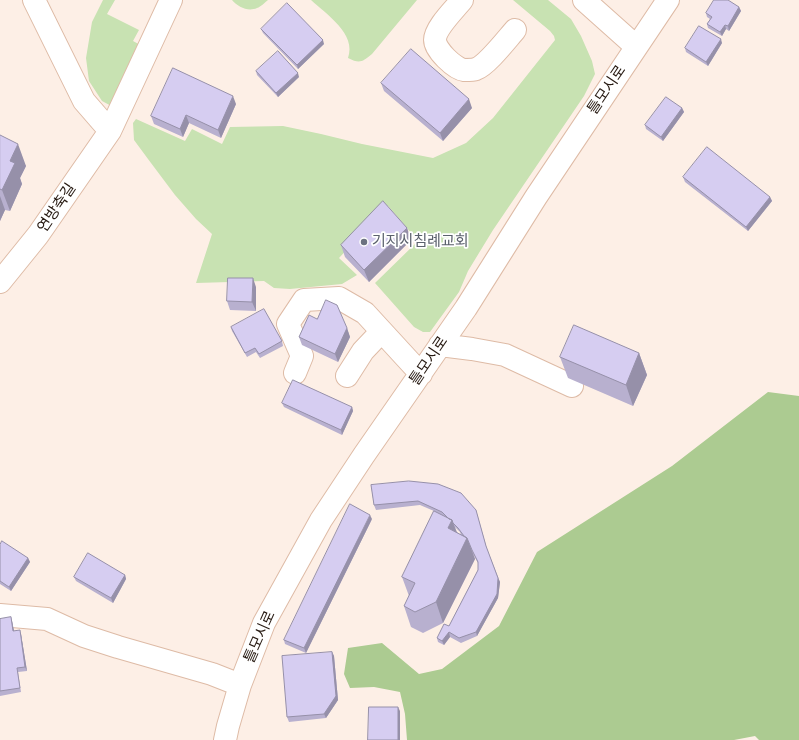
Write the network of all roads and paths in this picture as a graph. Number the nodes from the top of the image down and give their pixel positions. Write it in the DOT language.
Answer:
graph roads {
  1 [pos="34,0"];
  2 [pos="171,0"];
  3 [pos="462,0"];
  4 [pos="584,0"];
  5 [pos="668,0"];
  6 [pos="515,30"];
  7 [pos="635,48"];
  8 [pos="110,131"];
  9 [pos="0,282"];
  10 [pos="381,332"];
  11 [pos="440,345"];
  12 [pos="296,373"];
  13 [pos="421,374"];
  14 [pos="347,376"];
  15 [pos="572,386"];
  16 [pos="0,615"];
  17 [pos="240,685"];
  18 [pos="225,740"];
  1 -- 8 [label="street"];
  2 -- 8 [label="street, 연방축길"];
  3 -- 6 [label="street"];
  4 -- 7 [label="street"];
  5 -- 7 [label="street, 틀모시로"];
  7 -- 11 [label="street, 틀모시로"];
  8 -- 9 [label="street, 연방축길"];
  10 -- 12 [label="street"];
  10 -- 13 [label="street"];
  10 -- 14 [label="street"];
  11 -- 13 [label="street, 틀모시로"];
  11 -- 15 [label="street"];
  13 -- 17 [label="street, 틀모시로"];
  16 -- 17 [label="street"];
  17 -- 18 [label="street, 틀모시로"];
}
